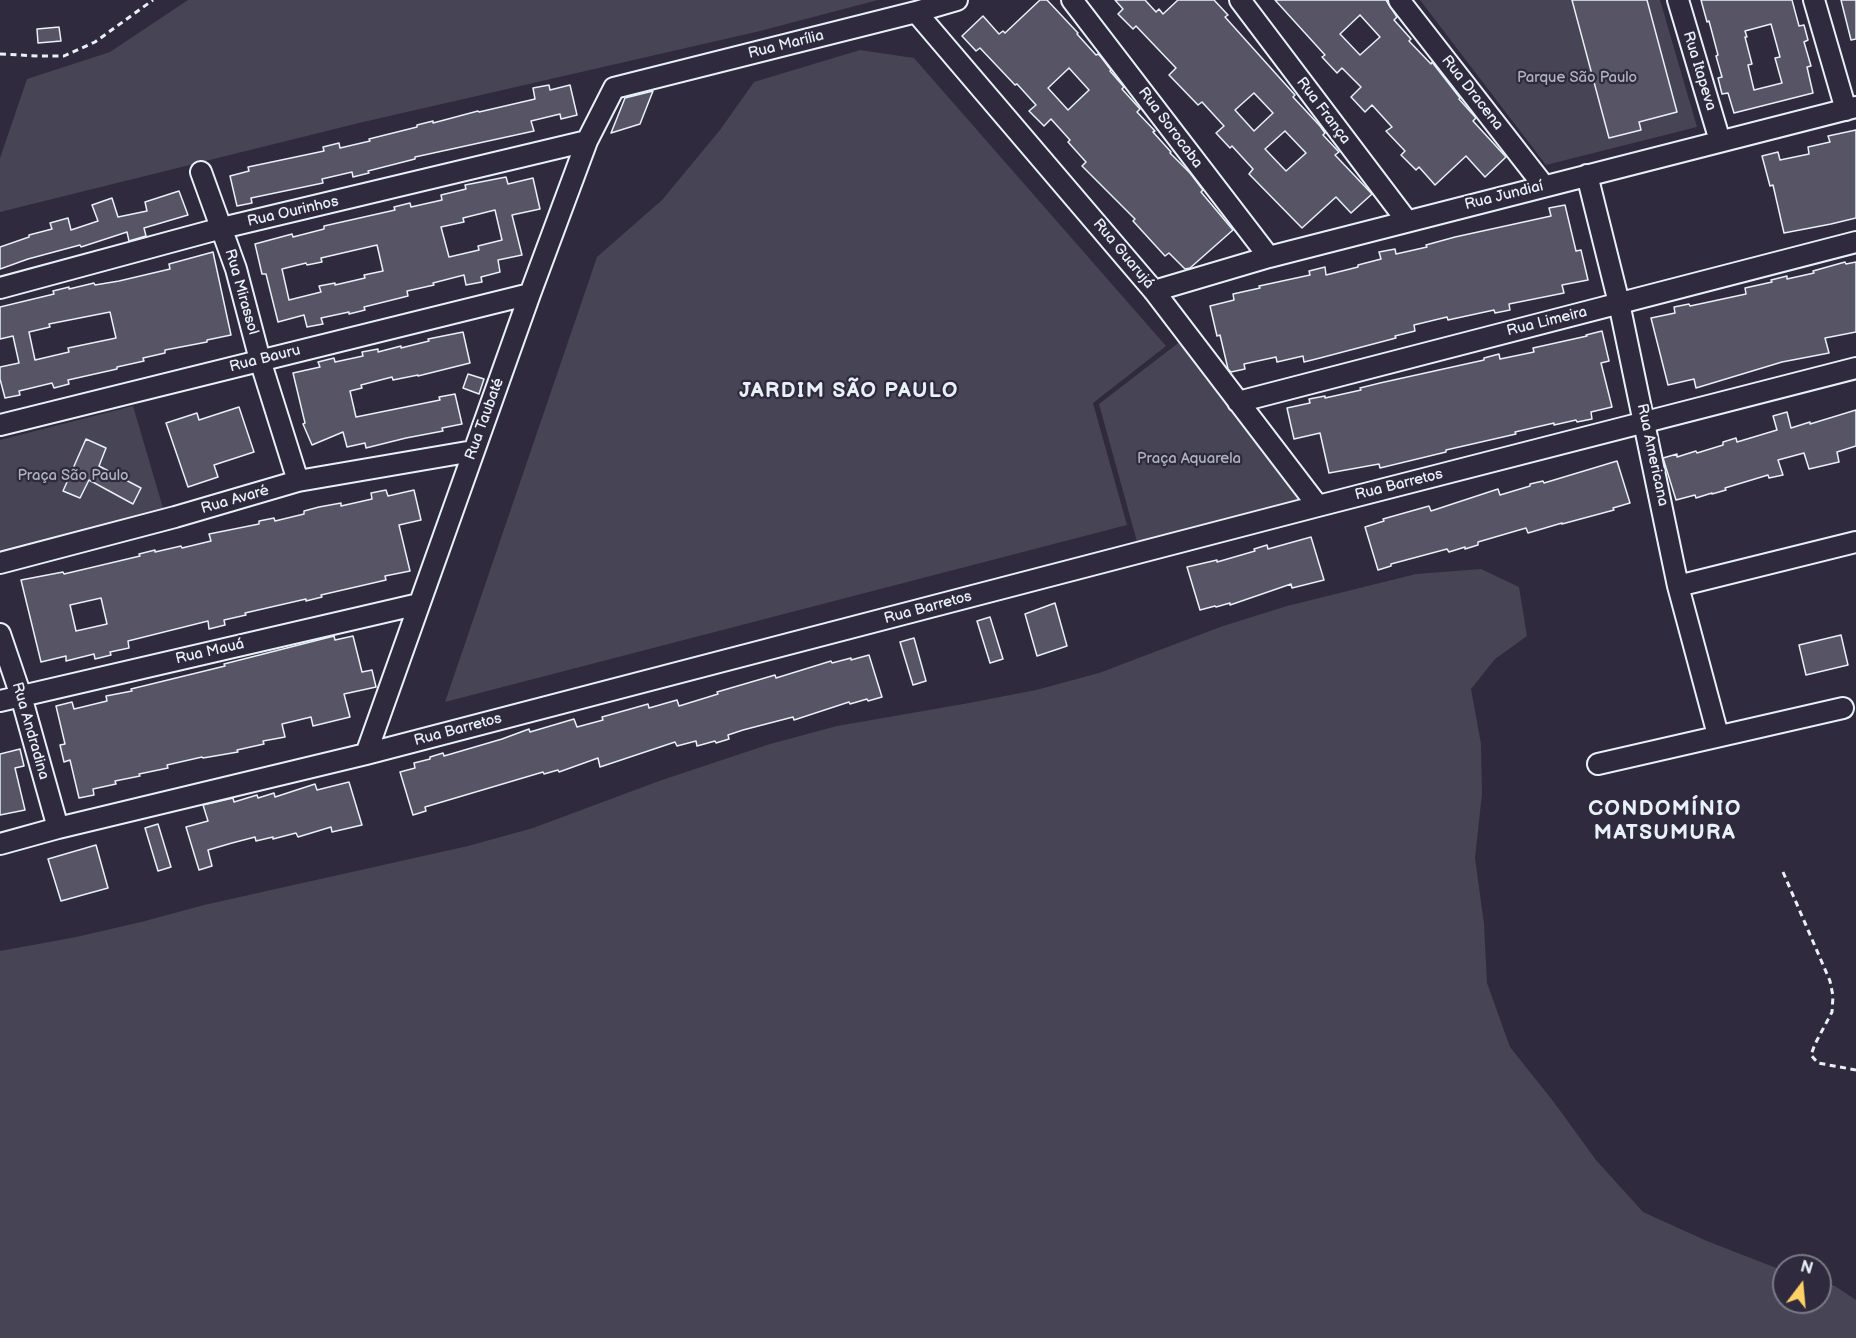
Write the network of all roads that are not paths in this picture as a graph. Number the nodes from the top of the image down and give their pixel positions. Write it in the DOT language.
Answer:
graph roads {
  1 [pos="957,0"];
  2 [pos="1072,0"];
  3 [pos="1240,0"];
  4 [pos="1399,0"];
  5 [pos="1678,0"];
  6 [pos="1814,0"];
  7 [pos="916,12"];
  8 [pos="614,88"];
  9 [pos="1851,108"];
  10 [pos="587,141"];
  11 [pos="1720,141"];
  12 [pos="201,172"];
  13 [pos="1587,175"];
  14 [pos="1544,186"];
  15 [pos="1407,221"];
  16 [pos="222,228"];
  17 [pos="1856,242"];
  18 [pos="1269,257"];
  19 [pos="0,288"];
  20 [pos="1154,291"];
  21 [pos="530,294"];
  22 [pos="1620,303"];
  23 [pos="260,360"];
  24 [pos="1856,368"];
  25 [pos="1238,402"];
  26 [pos="1645,423"];
  27 [pos="0,425"];
  28 [pos="473,451"];
  29 [pos="298,482"];
  30 [pos="1318,506"];
  31 [pos="1856,542"];
  32 [pos="0,563"];
  33 [pos="1678,586"];
  34 [pos="419,604"];
  35 [pos="0,634"];
  36 [pos="21,696"];
  37 [pos="0,701"];
  38 [pos="1844,708"];
  39 [pos="1718,735"];
  40 [pos="366,754"];
  41 [pos="1598,764"];
  42 [pos="58,828"];
  43 [pos="0,844"];
  1 -- 7 [label="street, Rua Marília"];
  2 -- 18 [label="street, Rua Sorocaba"];
  3 -- 15 [label="street, Rua França"];
  4 -- 14 [label="street, Rua Dracena"];
  5 -- 11 [label="street, Rua Itapeva"];
  6 -- 9 [label="street"];
  7 -- 8 [label="street, Rua Marília"];
  7 -- 20 [label="street, Rua Guarujá"];
  8 -- 10 [label="street, Rua Taubaté"];
  9 -- 11 [label="street, Rua Jundiaí"];
  10 -- 16 [label="street, Rua Ourinhos"];
  10 -- 21 [label="street, Rua Taubaté"];
  11 -- 13 [label="street, Rua Jundiaí"];
  12 -- 16 [label="street, Rua Mirassol"];
  13 -- 14 [label="street, Rua Jundiaí"];
  13 -- 22 [label="street, Rua Americana"];
  14 -- 15 [label="street, Rua Jundiaí"];
  15 -- 18 [label="street, Rua Jundiaí"];
  16 -- 19 [label="street, Rua Ourinhos"];
  16 -- 23 [label="street, Rua Mirassol"];
  17 -- 22 [label="street, Rua Limeira"];
  18 -- 20 [label="street, Rua Jundiaí"];
  20 -- 25 [label="street, Rua Guarujá"];
  21 -- 23 [label="street, Rua Bauru"];
  21 -- 28 [label="street, Rua Taubaté"];
  22 -- 25 [label="street, Rua Limeira"];
  22 -- 26 [label="street, Rua Americana"];
  23 -- 27 [label="street, Rua Bauru"];
  23 -- 29 [label="street, Rua Mirassol"];
  24 -- 26 [label="street, Rua Barretos"];
  25 -- 30 [label="street, Rua Guarujá"];
  26 -- 30 [label="street, Rua Barretos"];
  26 -- 33 [label="street, Rua Americana"];
  28 -- 29 [label="street, Rua Avaré"];
  28 -- 34 [label="street, Rua Taubaté"];
  29 -- 32 [label="street, Rua Avaré"];
  30 -- 40 [label="street, Rua Barretos"];
  31 -- 33 [label="street"];
  33 -- 39 [label="street, Rua Americana"];
  34 -- 36 [label="street, Rua Mauá"];
  34 -- 40 [label="street, Rua Taubaté"];
  35 -- 36 [label="street, Rua Andradina"];
  36 -- 37 [label="street, Rua Mauá"];
  36 -- 42 [label="street, Rua Andradina"];
  38 -- 39 [label="street"];
  39 -- 41 [label="street"];
  40 -- 42 [label="street, Rua Barretos"];
  42 -- 43 [label="street, Rua Barretos"];
}
